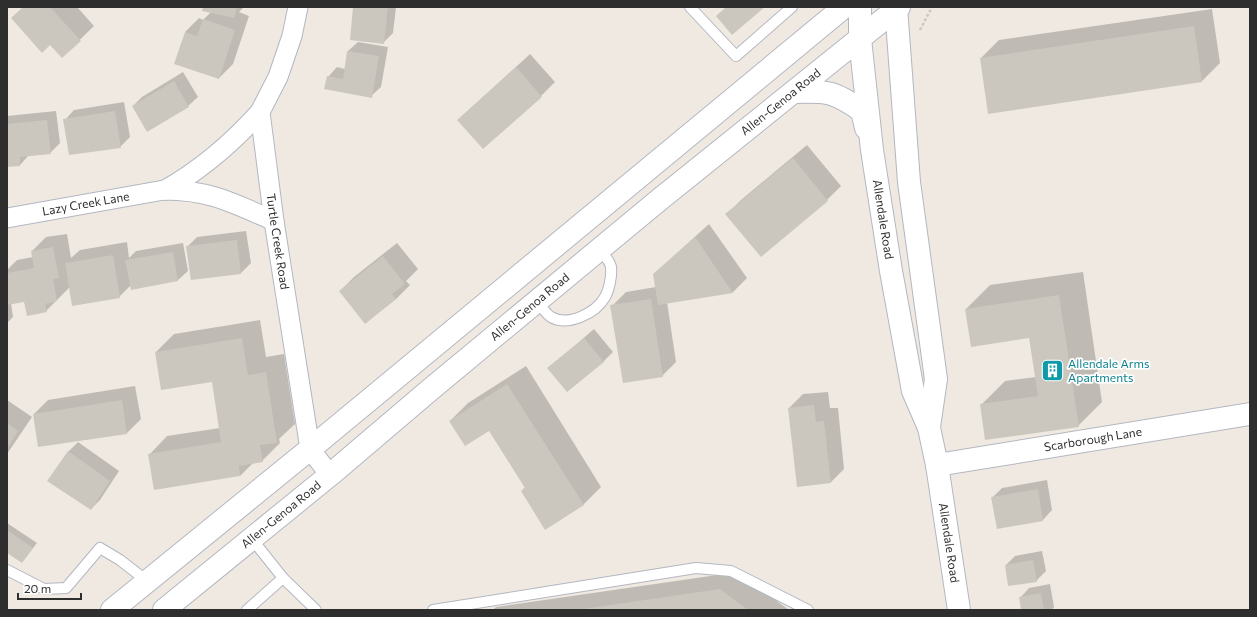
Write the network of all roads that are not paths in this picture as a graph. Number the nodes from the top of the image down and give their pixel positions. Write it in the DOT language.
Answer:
graph roads {
  1 [pos="298,7"];
  2 [pos="690,7"];
  3 [pos="792,7"];
  4 [pos="844,7"];
  5 [pos="860,7"];
  6 [pos="897,8"];
  7 [pos="860,39"];
  8 [pos="794,92"];
  9 [pos="260,112"];
  10 [pos="872,150"];
  11 [pos="164,190"];
  12 [pos="7,218"];
  13 [pos="274,221"];
  14 [pos="579,227"];
  15 [pos="598,251"];
  16 [pos="537,301"];
  17 [pos="1250,414"];
  18 [pos="929,428"];
  19 [pos="310,449"];
  20 [pos="937,465"];
  21 [pos="330,476"];
  22 [pos="252,539"];
  23 [pos="7,570"];
  24 [pos="283,578"];
  25 [pos="147,581"];
  26 [pos="112,610"];
  27 [pos="164,610"];
  28 [pos="247,610"];
  29 [pos="316,610"];
  30 [pos="433,610"];
  31 [pos="808,610"];
  32 [pos="959,610"];
  1 -- 9 [label="street"];
  2 -- 3 [label="lane"];
  4 -- 14 [label="main road"];
  5 -- 7 [label="main road, Allendale Road"];
  6 -- 7 [label="main road, Allen-Genoa Road"];
  6 -- 18 [label="main road, Allendale Road"];
  7 -- 8 [label="main road, Allen-Genoa Road"];
  7 -- 10 [label="main road, Allendale Road"];
  8 -- 10 [label="main road"];
  8 -- 15 [label="main road, Allen-Genoa Road"];
  9 -- 11 [label="street, Lazy Creek Lane"];
  9 -- 13 [label="street, Turtle Creek Road"];
  10 -- 18 [label="main road, Allendale Road"];
  11 -- 12 [label="street, Lazy Creek Lane"];
  11 -- 13 [label="street, Lazy Creek Lane"];
  13 -- 19 [label="street, Turtle Creek Road"];
  14 -- 15 [label="main road"];
  14 -- 19 [label="main road"];
  15 -- 16 [label="main road, Allen-Genoa Road"];
  15 -- 16 [label="lane"];
  16 -- 21 [label="main road, Allen-Genoa Road"];
  17 -- 20 [label="main road, Scarborough Lane"];
  18 -- 20 [label="main road, Allendale Road"];
  19 -- 21 [label="street, Turtle Creek Road"];
  19 -- 25 [label="main road"];
  20 -- 32 [label="main road, Allendale Road"];
  21 -- 22 [label="main road, Allen-Genoa Road"];
  22 -- 24 [label="lane"];
  22 -- 27 [label="main road, Allen-Genoa Road"];
  23 -- 25 [label="lane"];
  24 -- 28 [label="lane"];
  24 -- 29 [label="lane"];
  25 -- 26 [label="main road"];
  30 -- 31 [label="lane"];
}
